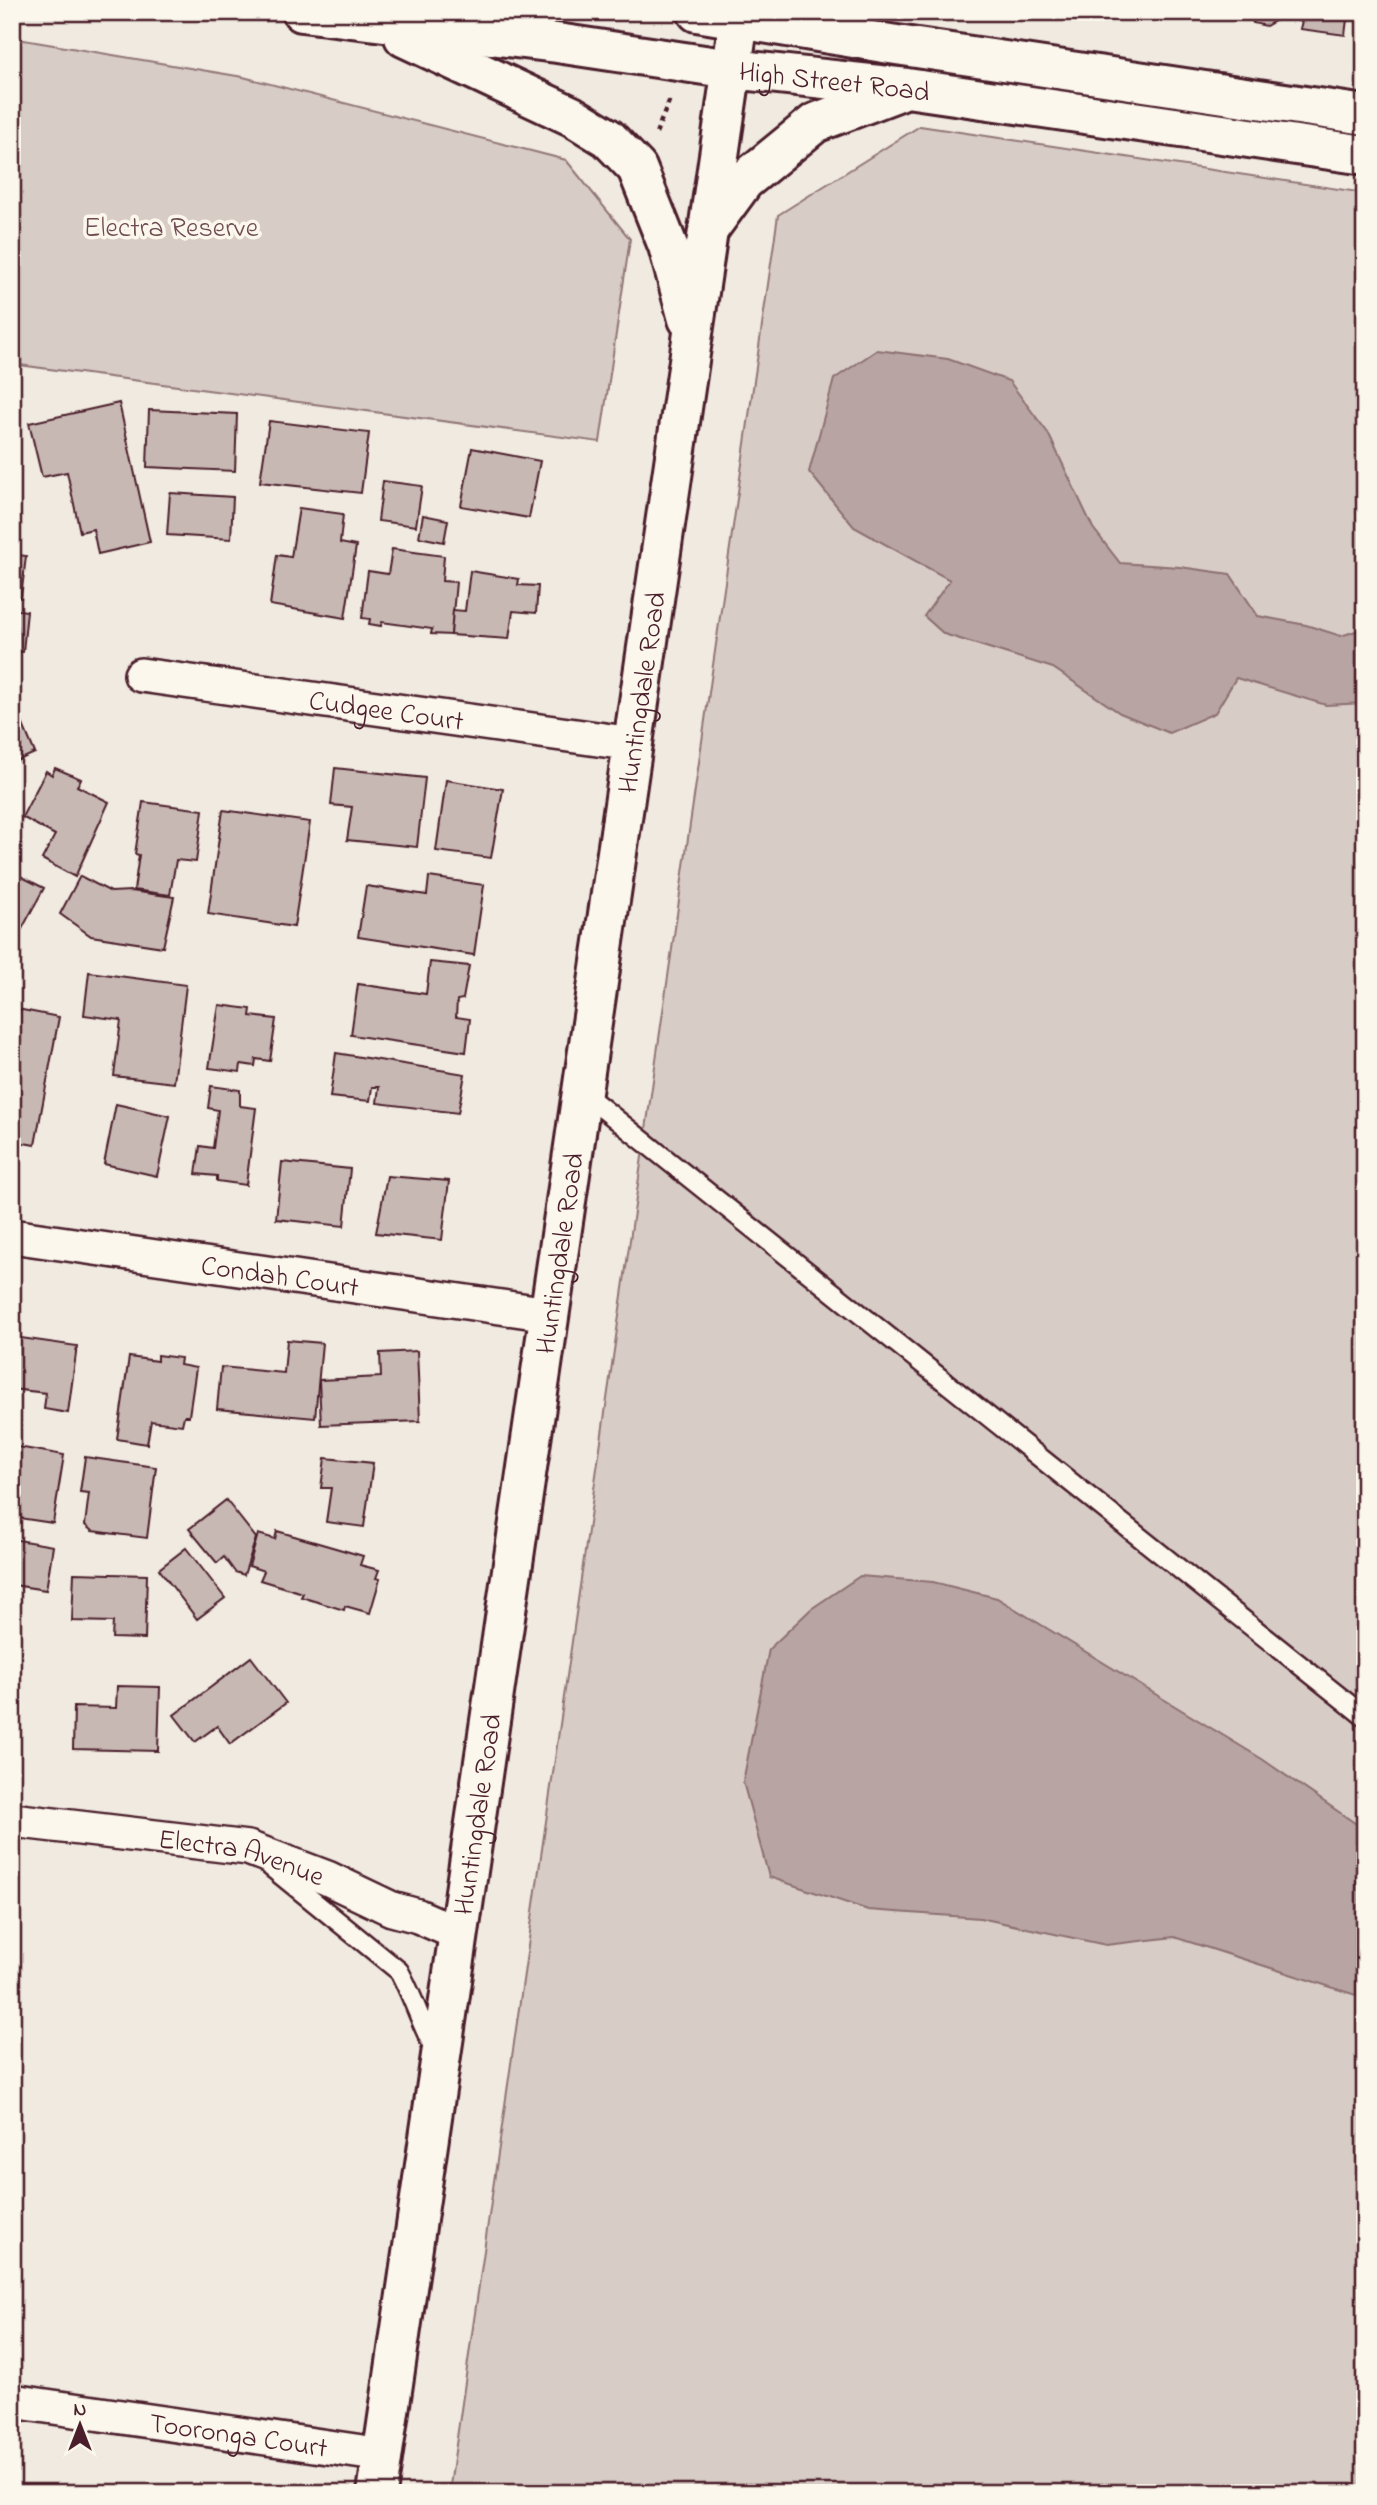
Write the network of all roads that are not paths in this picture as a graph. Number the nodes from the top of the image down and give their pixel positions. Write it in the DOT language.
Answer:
graph roads {
  1 [pos="302,12"];
  2 [pos="697,12"];
  3 [pos="740,15"];
  4 [pos="366,21"];
  5 [pos="731,69"];
  6 [pos="907,88"];
  7 [pos="1365,115"];
  8 [pos="1365,155"];
  9 [pos="707,232"];
  10 [pos="692,335"];
  11 [pos="141,674"];
  12 [pos="633,744"];
  13 [pos="582,1092"];
  14 [pos="12,1236"];
  15 [pos="549,1314"];
  16 [pos="1365,1717"];
  17 [pos="12,1819"];
  18 [pos="248,1848"];
  19 [pos="459,1934"];
  20 [pos="440,2059"];
  21 [pos="12,2401"];
  22 [pos="383,2455"];
  23 [pos="377,2493"];
  1 -- 4 [label="main road, High Street Road"];
  2 -- 3 [label="main road, High Street Road"];
  3 -- 5 [label="main road, Huntingdale Road"];
  3 -- 7 [label="main road, High Street Road"];
  4 -- 5 [label="main road, High Street Road"];
  4 -- 10 [label="main road"];
  5 -- 6 [label="main road, High Street Road"];
  5 -- 9 [label="main road, Huntingdale Road"];
  6 -- 8 [label="main road, High Street Road"];
  6 -- 9 [label="main road"];
  9 -- 10 [label="main road, Huntingdale Road"];
  10 -- 12 [label="main road, Huntingdale Road"];
  11 -- 12 [label="street, Cudgee Court"];
  12 -- 13 [label="main road, Huntingdale Road"];
  13 -- 15 [label="main road, Huntingdale Road"];
  13 -- 16 [label="lane"];
  14 -- 15 [label="street, Condah Court"];
  15 -- 19 [label="main road, Huntingdale Road"];
  17 -- 18 [label="street, Electra Avenue"];
  18 -- 19 [label="street, Electra Avenue"];
  18 -- 20 [label="lane"];
  19 -- 20 [label="main road, Huntingdale Road"];
  20 -- 22 [label="main road, Huntingdale Road"];
  21 -- 22 [label="street, Tooronga Court"];
  22 -- 23 [label="main road, Huntingdale Road"];
}
